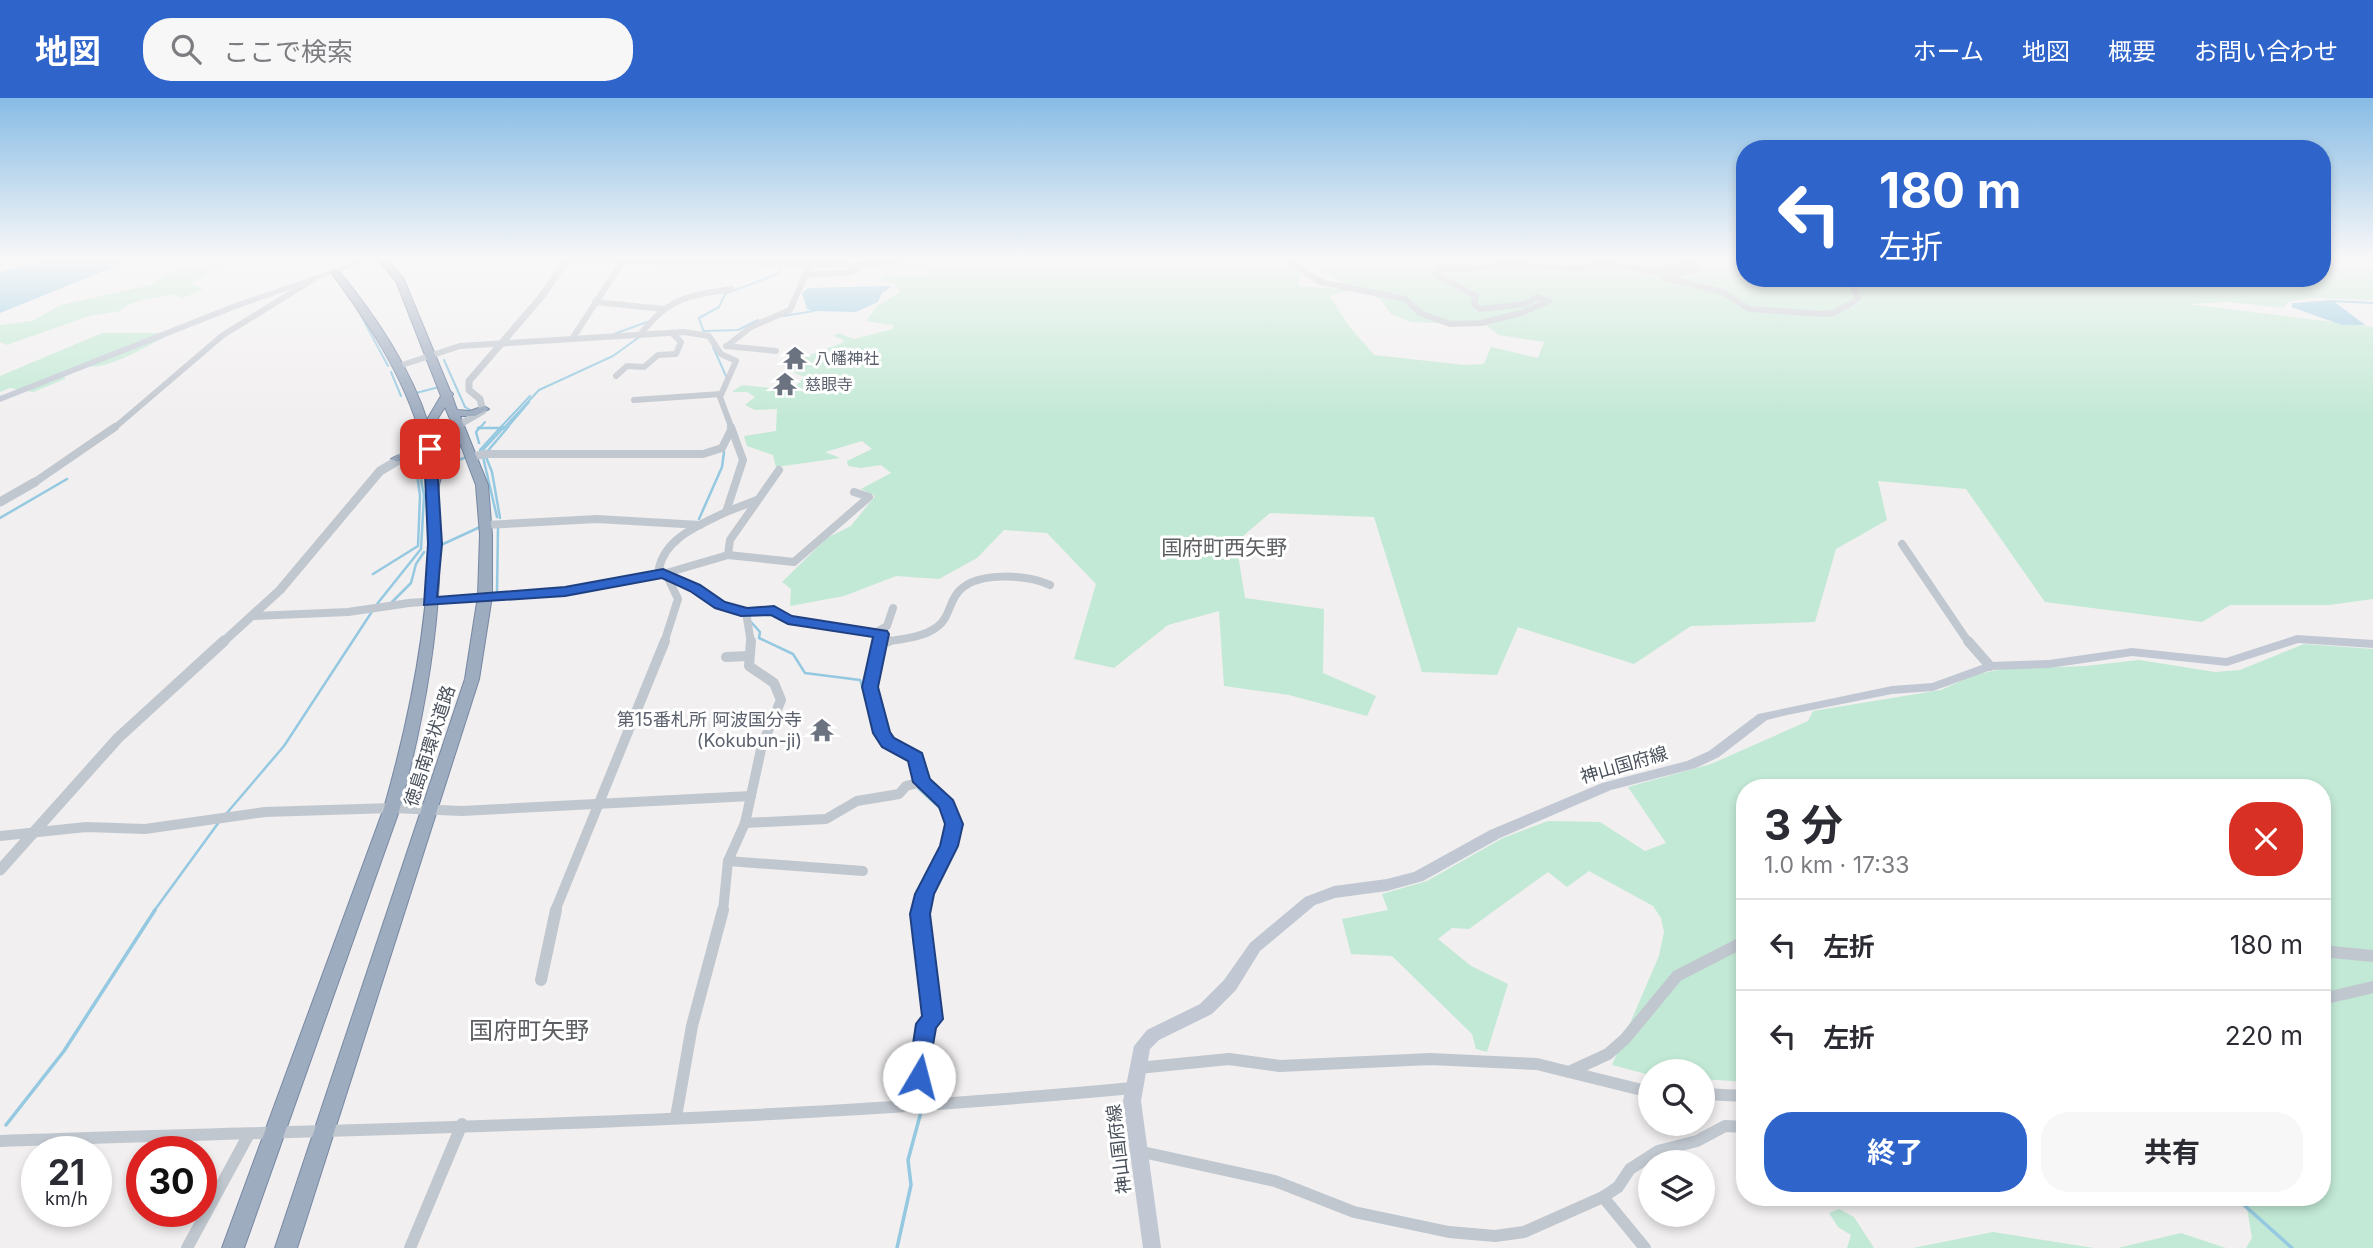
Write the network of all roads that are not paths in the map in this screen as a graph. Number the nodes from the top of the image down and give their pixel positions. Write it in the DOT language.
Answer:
graph roads {
  1 [pos="221,312"];
  2 [pos="261,312"];
  3 [pos="365,312"];
  4 [pos="412,312"];
  5 [pos="529,312"];
  6 [pos="589,312"];
  7 [pos="661,312"];
  8 [pos="786,312"];
  9 [pos="1419,312"];
  10 [pos="1524,312"];
  11 [pos="1797,312"];
  12 [pos="1836,312"];
  13 [pos="648,324"];
  14 [pos="672,333"];
  15 [pos="640,335"];
  16 [pos="606,337"];
  17 [pos="572,339"];
  18 [pos="502,344"];
  19 [pos="728,345"];
  20 [pos="717,348"];
  21 [pos="776,351"];
  22 [pos="430,356"];
  23 [pos="399,366"];
  24 [pos="616,376"];
  25 [pos="448,394"];
  26 [pos="721,394"];
  27 [pos="0,399"];
  28 [pos="634,400"];
  29 [pos="484,409"];
  30 [pos="458,420"];
  31 [pos="731,430"];
  32 [pos="429,442"];
  33 [pos="472,457"];
  34 [pos="432,458"];
  35 [pos="397,459"];
  36 [pos="779,470"];
  37 [pos="35,482"];
  38 [pos="433,482"];
  39 [pos="854,492"];
  40 [pos="757,500"];
  41 [pos="0,502"];
  42 [pos="726,512"];
  43 [pos="485,525"];
  44 [pos="700,525"];
  45 [pos="1902,544"];
  46 [pos="728,555"];
  47 [pos="995,571"];
  48 [pos="666,576"];
  49 [pos="986,578"];
  50 [pos="1050,585"];
  51 [pos="485,596"];
  52 [pos="429,602"];
  53 [pos="736,608"];
  54 [pos="893,608"];
  55 [pos="746,612"];
  56 [pos="252,616"];
  57 [pos="728,616"];
  58 [pos="877,632"];
  59 [pos="878,643"];
  60 [pos="2373,644"];
  61 [pos="748,656"];
  62 [pos="726,657"];
  63 [pos="1990,666"];
  64 [pos="917,783"];
  65 [pos="751,796"];
  66 [pos="599,804"];
  67 [pos="392,807"];
  68 [pos="430,811"];
  69 [pos="745,823"];
  70 [pos="33,833"];
  71 [pos="0,836"];
  72 [pos="728,861"];
  73 [pos="0,870"];
  74 [pos="863,871"];
  75 [pos="1736,946"];
  76 [pos="2331,952"];
  77 [pos="2373,956"];
  78 [pos="541,980"];
  79 [pos="2373,987"];
  80 [pos="2331,997"];
  81 [pos="1136,1068"];
  82 [pos="1569,1072"];
  83 [pos="1132,1088"];
  84 [pos="1638,1089"];
  85 [pos="1715,1095"];
  86 [pos="1736,1096"];
  87 [pos="919,1107"];
  88 [pos="676,1118"];
  89 [pos="461,1124"];
  90 [pos="1736,1126"];
  91 [pos="325,1131"];
  92 [pos="275,1133"];
  93 [pos="249,1135"];
  94 [pos="0,1141"];
  95 [pos="1138,1151"];
  96 [pos="1603,1197"];
  97 [pos="187,1248"];
  98 [pos="233,1248"];
  99 [pos="286,1248"];
  100 [pos="410,1248"];
  101 [pos="1152,1248"];
  102 [pos="1645,1248"];
  1 -- 27 [label="main road"];
  2 -- 37 [label="street"];
  3 -- 23 [label="highway, 徳島南環状道路"];
  4 -- 22 [label="highway, 徳島南環状道路"];
  5 -- 18 [label="street"];
  6 -- 17 [label="street"];
  7 -- 13 [label="street"];
  8 -- 19 [label="street"];
  9 -- 10 [label="street"];
  11 -- 12 [label="street"];
  13 -- 15 [label="street"];
  13 -- 16 [label="street"];
  14 -- 15 [label="street"];
  14 -- 20 [label="street"];
  14 -- 24 [label="street"];
  15 -- 16 [label="street"];
  16 -- 17 [label="street"];
  17 -- 18 [label="street"];
  18 -- 22 [label="street"];
  18 -- 29 [label="street"];
  19 -- 20 [label="street"];
  19 -- 21 [label="street"];
  20 -- 26 [label="street"];
  22 -- 23 [label="street"];
  22 -- 25 [label="highway, 徳島南環状道路"];
  23 -- 32 [label="highway, 徳島南環状道路"];
  25 -- 30 [label="highway, 徳島南環状道路"];
  25 -- 32 [label="highway"];
  26 -- 28 [label="street"];
  26 -- 31 [label="street"];
  29 -- 30 [label="highway"];
  30 -- 32 [label="street"];
  30 -- 33 [label="highway, 徳島南環状道路"];
  30 -- 38 [label="highway"];
  31 -- 33 [label="street"];
  31 -- 42 [label="street"];
  32 -- 34 [label="highway, 徳島南環状道路"];
  32 -- 35 [label="street"];
  33 -- 43 [label="highway, 徳島南環状道路"];
  34 -- 35 [label="highway"];
  34 -- 38 [label="highway, 徳島南環状道路"];
  35 -- 56 [label="street"];
  36 -- 40 [label="street"];
  37 -- 41 [label="street"];
  38 -- 52 [label="highway, 徳島南環状道路"];
  39 -- 46 [label="street"];
  40 -- 42 [label="street"];
  40 -- 46 [label="street"];
  42 -- 44 [label="street"];
  43 -- 44 [label="street"];
  43 -- 51 [label="highway, 徳島南環状道路"];
  44 -- 48 [label="street"];
  45 -- 63 [label="street"];
  46 -- 48 [label="street"];
  47 -- 49 [label="street"];
  48 -- 51 [label="street"];
  48 -- 53 [label="street"];
  48 -- 66 [label="street"];
  49 -- 50 [label="street"];
  49 -- 59 [label="street"];
  51 -- 52 [label="street"];
  51 -- 68 [label="highway, 徳島南環状道路"];
  52 -- 56 [label="street"];
  52 -- 67 [label="highway, 徳島南環状道路"];
  53 -- 55 [label="street"];
  53 -- 57 [label="street"];
  54 -- 58 [label="street"];
  55 -- 58 [label="street"];
  55 -- 61 [label="street"];
  56 -- 70 [label="street"];
  58 -- 59 [label="street"];
  59 -- 64 [label="street"];
  60 -- 63 [label="main road, 神山国府線"];
  61 -- 62 [label="street"];
  61 -- 65 [label="street"];
  63 -- 81 [label="main road, 神山国府線"];
  64 -- 69 [label="street"];
  64 -- 87 [label="street"];
  65 -- 66 [label="street"];
  65 -- 69 [label="street"];
  66 -- 68 [label="street"];
  66 -- 78 [label="street"];
  67 -- 68 [label="street"];
  67 -- 70 [label="street"];
  67 -- 92 [label="highway, 徳島南環状道路"];
  68 -- 91 [label="highway, 徳島南環状道路"];
  69 -- 72 [label="street"];
  70 -- 71 [label="street"];
  70 -- 73 [label="street"];
  72 -- 74 [label="street"];
  72 -- 88 [label="street"];
  75 -- 82 [label="street"];
  76 -- 77 [label="street"];
  79 -- 80 [label="street"];
  81 -- 82 [label="street"];
  81 -- 83 [label="main road, 神山国府線"];
  82 -- 84 [label="street"];
  83 -- 87 [label="street"];
  83 -- 95 [label="main road, 神山国府線"];
  85 -- 86 [label="street"];
  87 -- 88 [label="street"];
  88 -- 89 [label="street"];
  89 -- 91 [label="street"];
  89 -- 100 [label="street"];
  90 -- 96 [label="street"];
  91 -- 92 [label="street"];
  91 -- 99 [label="highway, 徳島南環状道路"];
  92 -- 93 [label="street"];
  92 -- 98 [label="highway, 徳島南環状道路"];
  93 -- 94 [label="street"];
  93 -- 97 [label="street"];
  95 -- 96 [label="street"];
  95 -- 101 [label="main road, 神山国府線"];
  96 -- 102 [label="street"];
}
